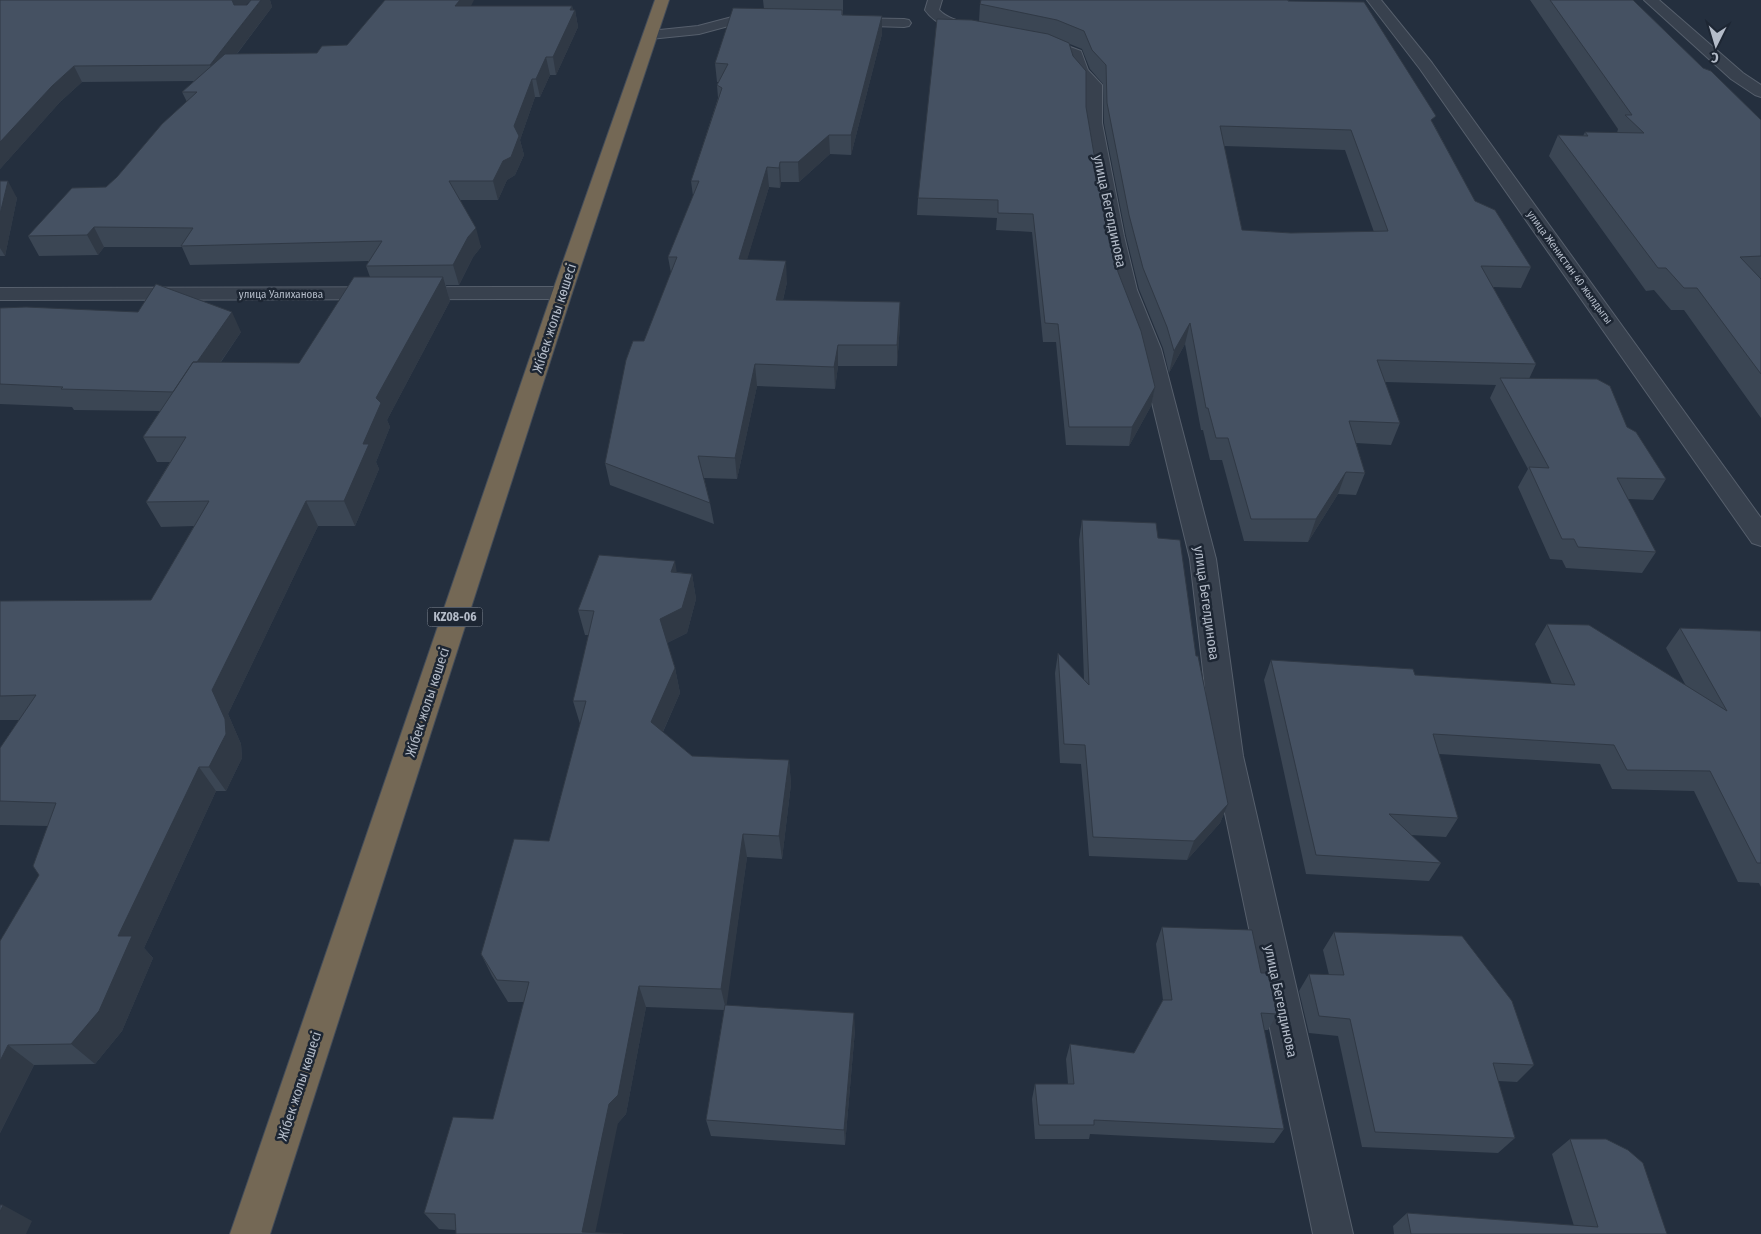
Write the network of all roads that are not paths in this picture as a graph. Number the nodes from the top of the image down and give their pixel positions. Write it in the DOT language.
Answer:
graph roads {
  1 [pos="662,0"];
  2 [pos="935,0"];
  3 [pos="1374,0"];
  4 [pos="1651,0"];
  5 [pos="782,20"];
  6 [pos="828,22"];
  7 [pos="904,23"];
  8 [pos="650,35"];
  9 [pos="1761,92"];
  10 [pos="0,294"];
  11 [pos="562,294"];
  12 [pos="1761,537"];
  13 [pos="250,1234"];
  14 [pos="1333,1234"];
  1 -- 8 [label="highway, Жібек жолы көшесі / KZ08-06"];
  2 -- 14 [label="street, улица Бегелдинова"];
  3 -- 12 [label="street, улица Женистин 40 жылдыгы"];
  4 -- 9 [label="street"];
  5 -- 8 [label="street"];
  6 -- 7 [label="street"];
  8 -- 11 [label="highway, Жібек жолы көшесі / KZ08-06"];
  10 -- 11 [label="street, улица Уалиханова"];
  11 -- 13 [label="highway, Жібек жолы көшесі / KZ08-06"];
}
